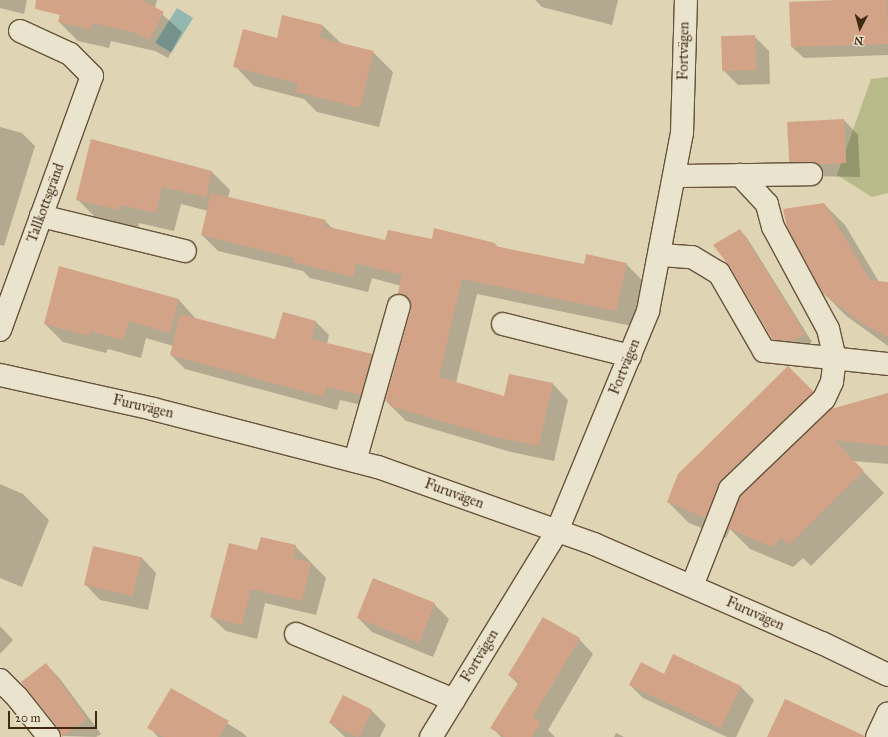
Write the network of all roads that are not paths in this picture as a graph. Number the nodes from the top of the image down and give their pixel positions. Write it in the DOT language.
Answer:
graph roads {
  1 [pos="686,0"];
  2 [pos="20,31"];
  3 [pos="810,174"];
  4 [pos="740,175"];
  5 [pos="675,176"];
  6 [pos="41,216"];
  7 [pos="184,251"];
  8 [pos="661,255"];
  9 [pos="399,306"];
  10 [pos="503,324"];
  11 [pos="0,330"];
  12 [pos="630,356"];
  13 [pos="835,359"];
  14 [pos="888,364"];
  15 [pos="0,375"];
  16 [pos="355,461"];
  17 [pos="557,531"];
  18 [pos="692,586"];
  19 [pos="296,634"];
  20 [pos="888,675"];
  21 [pos="0,680"];
  22 [pos="454,700"];
  23 [pos="888,713"];
  24 [pos="49,737"];
  25 [pos="431,737"];
  26 [pos="877,737"];
  1 -- 5 [label="street, Fortvägen"];
  2 -- 6 [label="street, Tallkottsgränd"];
  3 -- 4 [label="street"];
  4 -- 5 [label="street"];
  4 -- 13 [label="street"];
  5 -- 8 [label="street, Fortvägen"];
  6 -- 7 [label="street"];
  6 -- 11 [label="street, Tallkottsgränd"];
  8 -- 12 [label="street, Fortvägen"];
  8 -- 13 [label="street"];
  9 -- 16 [label="street"];
  10 -- 12 [label="street"];
  12 -- 17 [label="street, Fortvägen"];
  13 -- 14 [label="street"];
  13 -- 18 [label="street"];
  15 -- 16 [label="street, Furuvägen"];
  16 -- 17 [label="street, Furuvägen"];
  17 -- 18 [label="street, Furuvägen"];
  17 -- 22 [label="street, Fortvägen"];
  18 -- 20 [label="street, Furuvägen"];
  19 -- 22 [label="street"];
  21 -- 24 [label="street"];
  22 -- 25 [label="street, Fortvägen"];
  23 -- 26 [label="street"];
}
